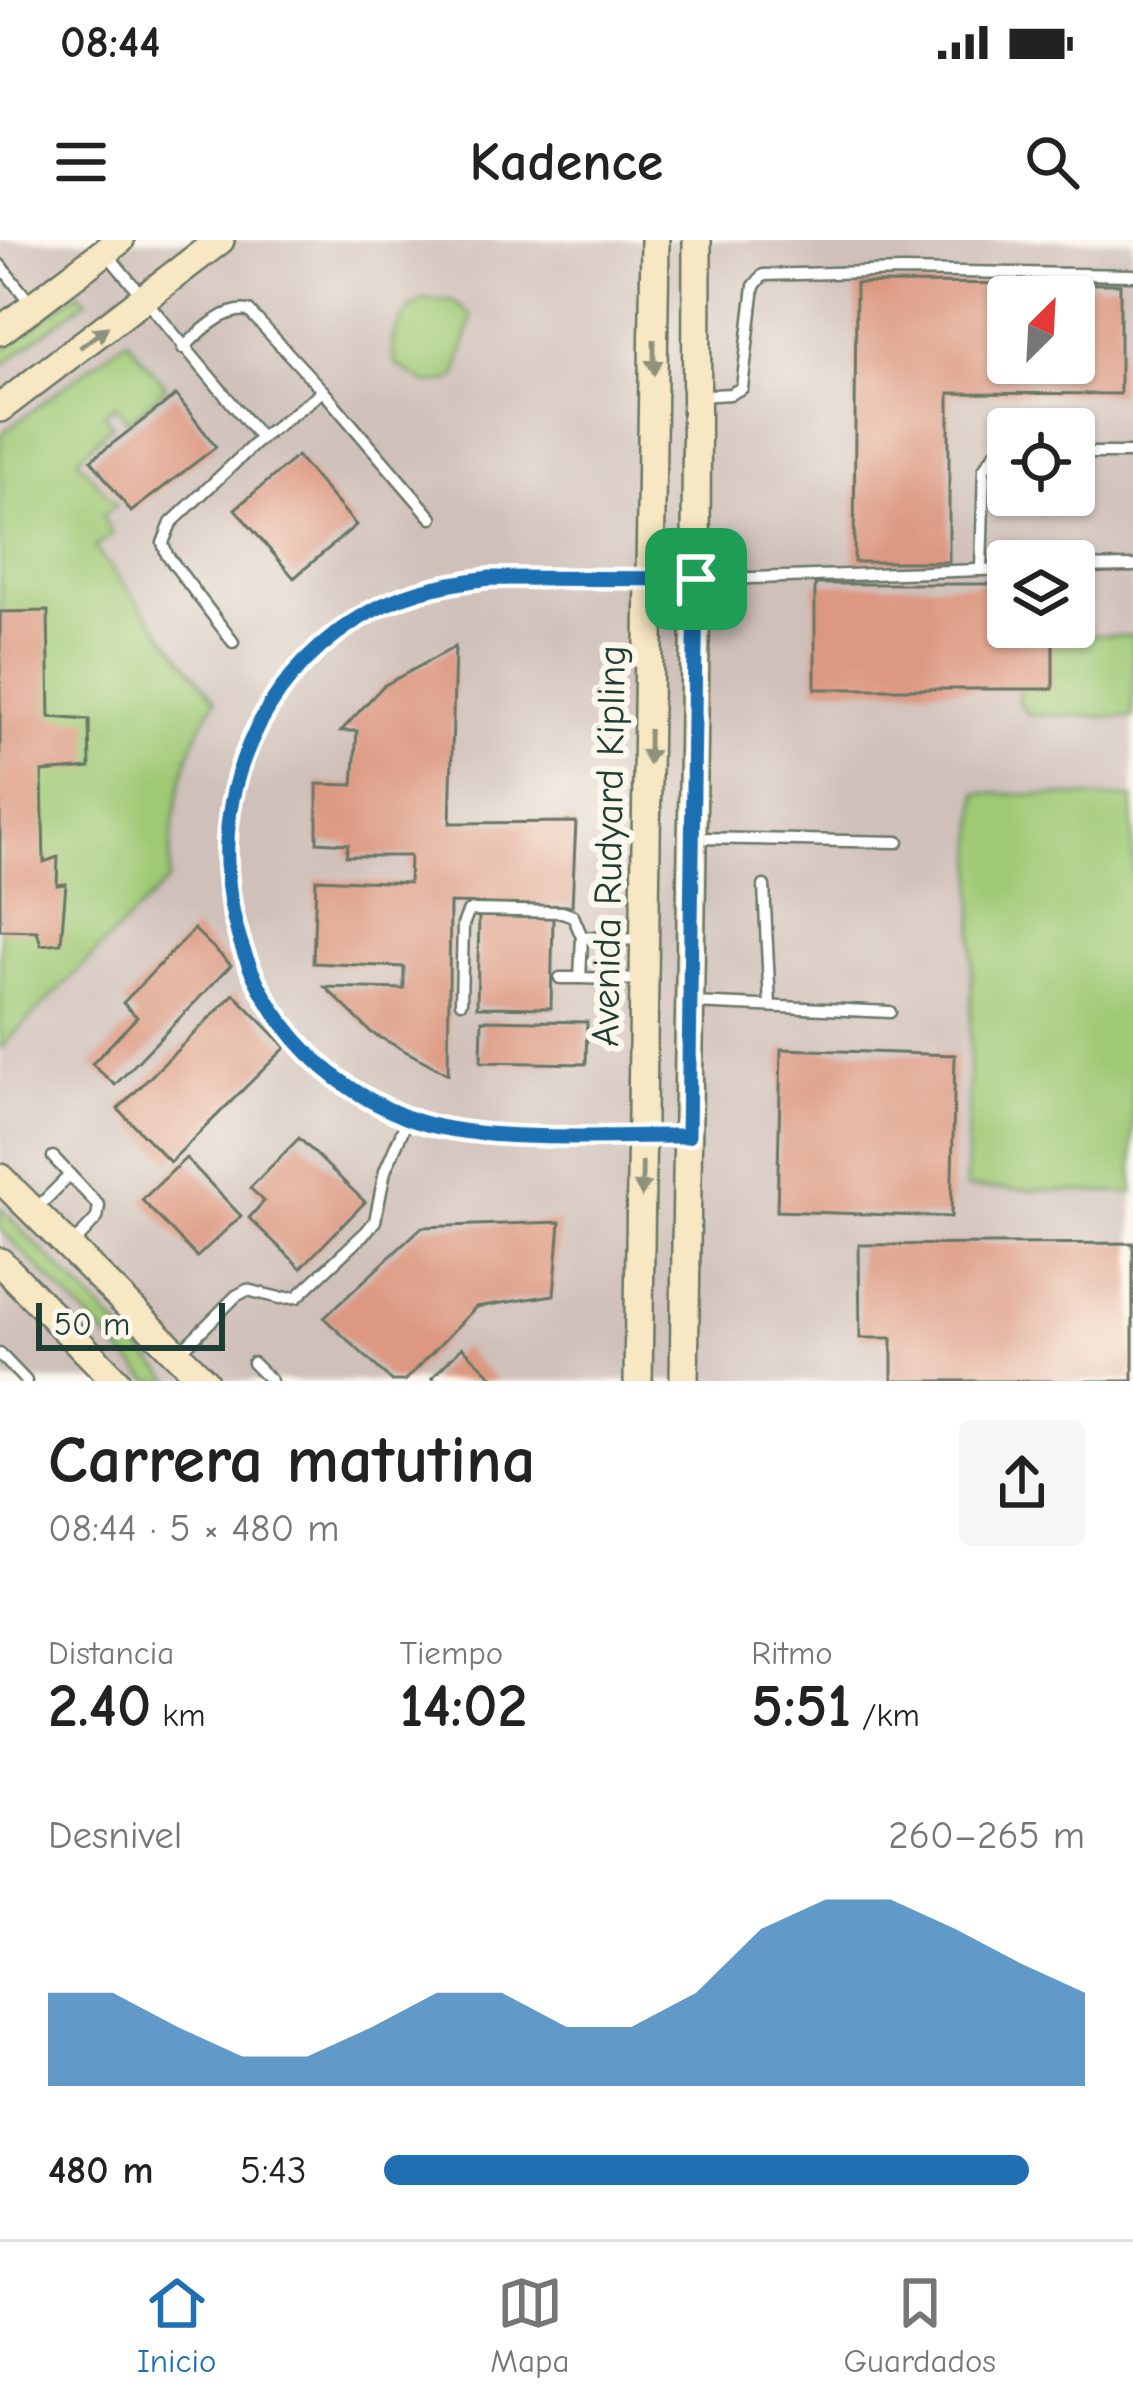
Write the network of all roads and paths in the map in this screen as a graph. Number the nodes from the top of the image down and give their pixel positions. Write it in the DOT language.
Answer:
graph roads {
  1 [pos="220,240"];
  2 [pos="655,240"];
  3 [pos="697,240"];
  4 [pos="112,246"];
  5 [pos="0,265"];
  6 [pos="1133,275"];
  7 [pos="144,299"];
  8 [pos="33,306"];
  9 [pos="0,331"];
  10 [pos="182,348"];
  11 [pos="323,391"];
  12 [pos="697,396"];
  13 [pos="0,408"];
  14 [pos="261,438"];
  15 [pos="1095,453"];
  16 [pos="1133,453"];
  17 [pos="987,465"];
  18 [pos="432,518"];
  19 [pos="1133,566"];
  20 [pos="1095,567"];
  21 [pos="981,570"];
  22 [pos="987,570"];
  23 [pos="696,579"];
  24 [pos="652,580"];
  25 [pos="233,642"];
  26 [pos="692,838"];
  27 [pos="898,842"];
  28 [pos="764,886"];
  29 [pos="582,937"];
  30 [pos="646,940"];
  31 [pos="560,978"];
  32 [pos="580,979"];
  33 [pos="645,980"];
  34 [pos="461,1002"];
  35 [pos="689,1003"];
  36 [pos="770,1006"];
  37 [pos="890,1012"];
  38 [pos="408,1118"];
  39 [pos="642,1135"];
  40 [pos="688,1136"];
  41 [pos="53,1157"];
  42 [pos="70,1175"];
  43 [pos="0,1178"];
  44 [pos="33,1211"];
  45 [pos="70,1248"];
  46 [pos="0,1262"];
  47 [pos="0,1354"];
  48 [pos="177,1354"];
  49 [pos="253,1363"];
  50 [pos="26,1381"];
  51 [pos="116,1381"];
  52 [pos="204,1381"];
  53 [pos="271,1381"];
  54 [pos="638,1381"];
  55 [pos="684,1381"];
  1 -- 7 [label="street"];
  2 -- 24 [label="street, Avenida Rudyard Kipling, one-way"];
  3 -- 12 [label="street"];
  4 -- 7 [label="lane"];
  4 -- 8 [label="street"];
  5 -- 8 [label="lane"];
  6 -- 12 [label="lane"];
  7 -- 10 [label="lane"];
  13 -- 7 [label="street, one-way"];
  8 -- 9 [label="street"];
  10 -- 11 [label="lane"];
  10 -- 14 [label="lane"];
  11 -- 14 [label="lane"];
  11 -- 18 [label="lane"];
  12 -- 23 [label="street"];
  14 -- 25 [label="lane"];
  15 -- 16 [label="lane"];
  17 -- 21 [label="lane"];
  19 -- 20 [label="lane"];
  21 -- 22 [label="lane"];
  21 -- 23 [label="lane"];
  23 -- 24 [label="lane"];
  23 -- 26 [label="street"];
  24 -- 30 [label="street, Avenida Rudyard Kipling, one-way"];
  24 -- 38 [label="lane"];
  26 -- 27 [label="lane"];
  26 -- 35 [label="street"];
  28 -- 36 [label="lane"];
  29 -- 30 [label="lane"];
  29 -- 32 [label="lane"];
  29 -- 34 [label="lane"];
  30 -- 33 [label="street, Avenida Rudyard Kipling"];
  31 -- 32 [label="lane"];
  32 -- 33 [label="lane"];
  33 -- 39 [label="street, Avenida Rudyard Kipling"];
  35 -- 36 [label="lane"];
  35 -- 40 [label="street"];
  36 -- 37 [label="lane"];
  38 -- 39 [label="lane"];
  38 -- 48 [label="lane"];
  39 -- 40 [label="lane"];
  39 -- 54 [label="street, Avenida Rudyard Kipling, one-way"];
  40 -- 55 [label="street"];
  41 -- 42 [label="lane"];
  42 -- 44 [label="lane"];
  42 -- 45 [label="lane"];
  43 -- 44 [label="street"];
  44 -- 45 [label="street"];
  45 -- 48 [label="street"];
  46 -- 51 [label="street"];
  47 -- 50 [label="lane"];
  48 -- 52 [label="street"];
  49 -- 53 [label="lane"];
}
